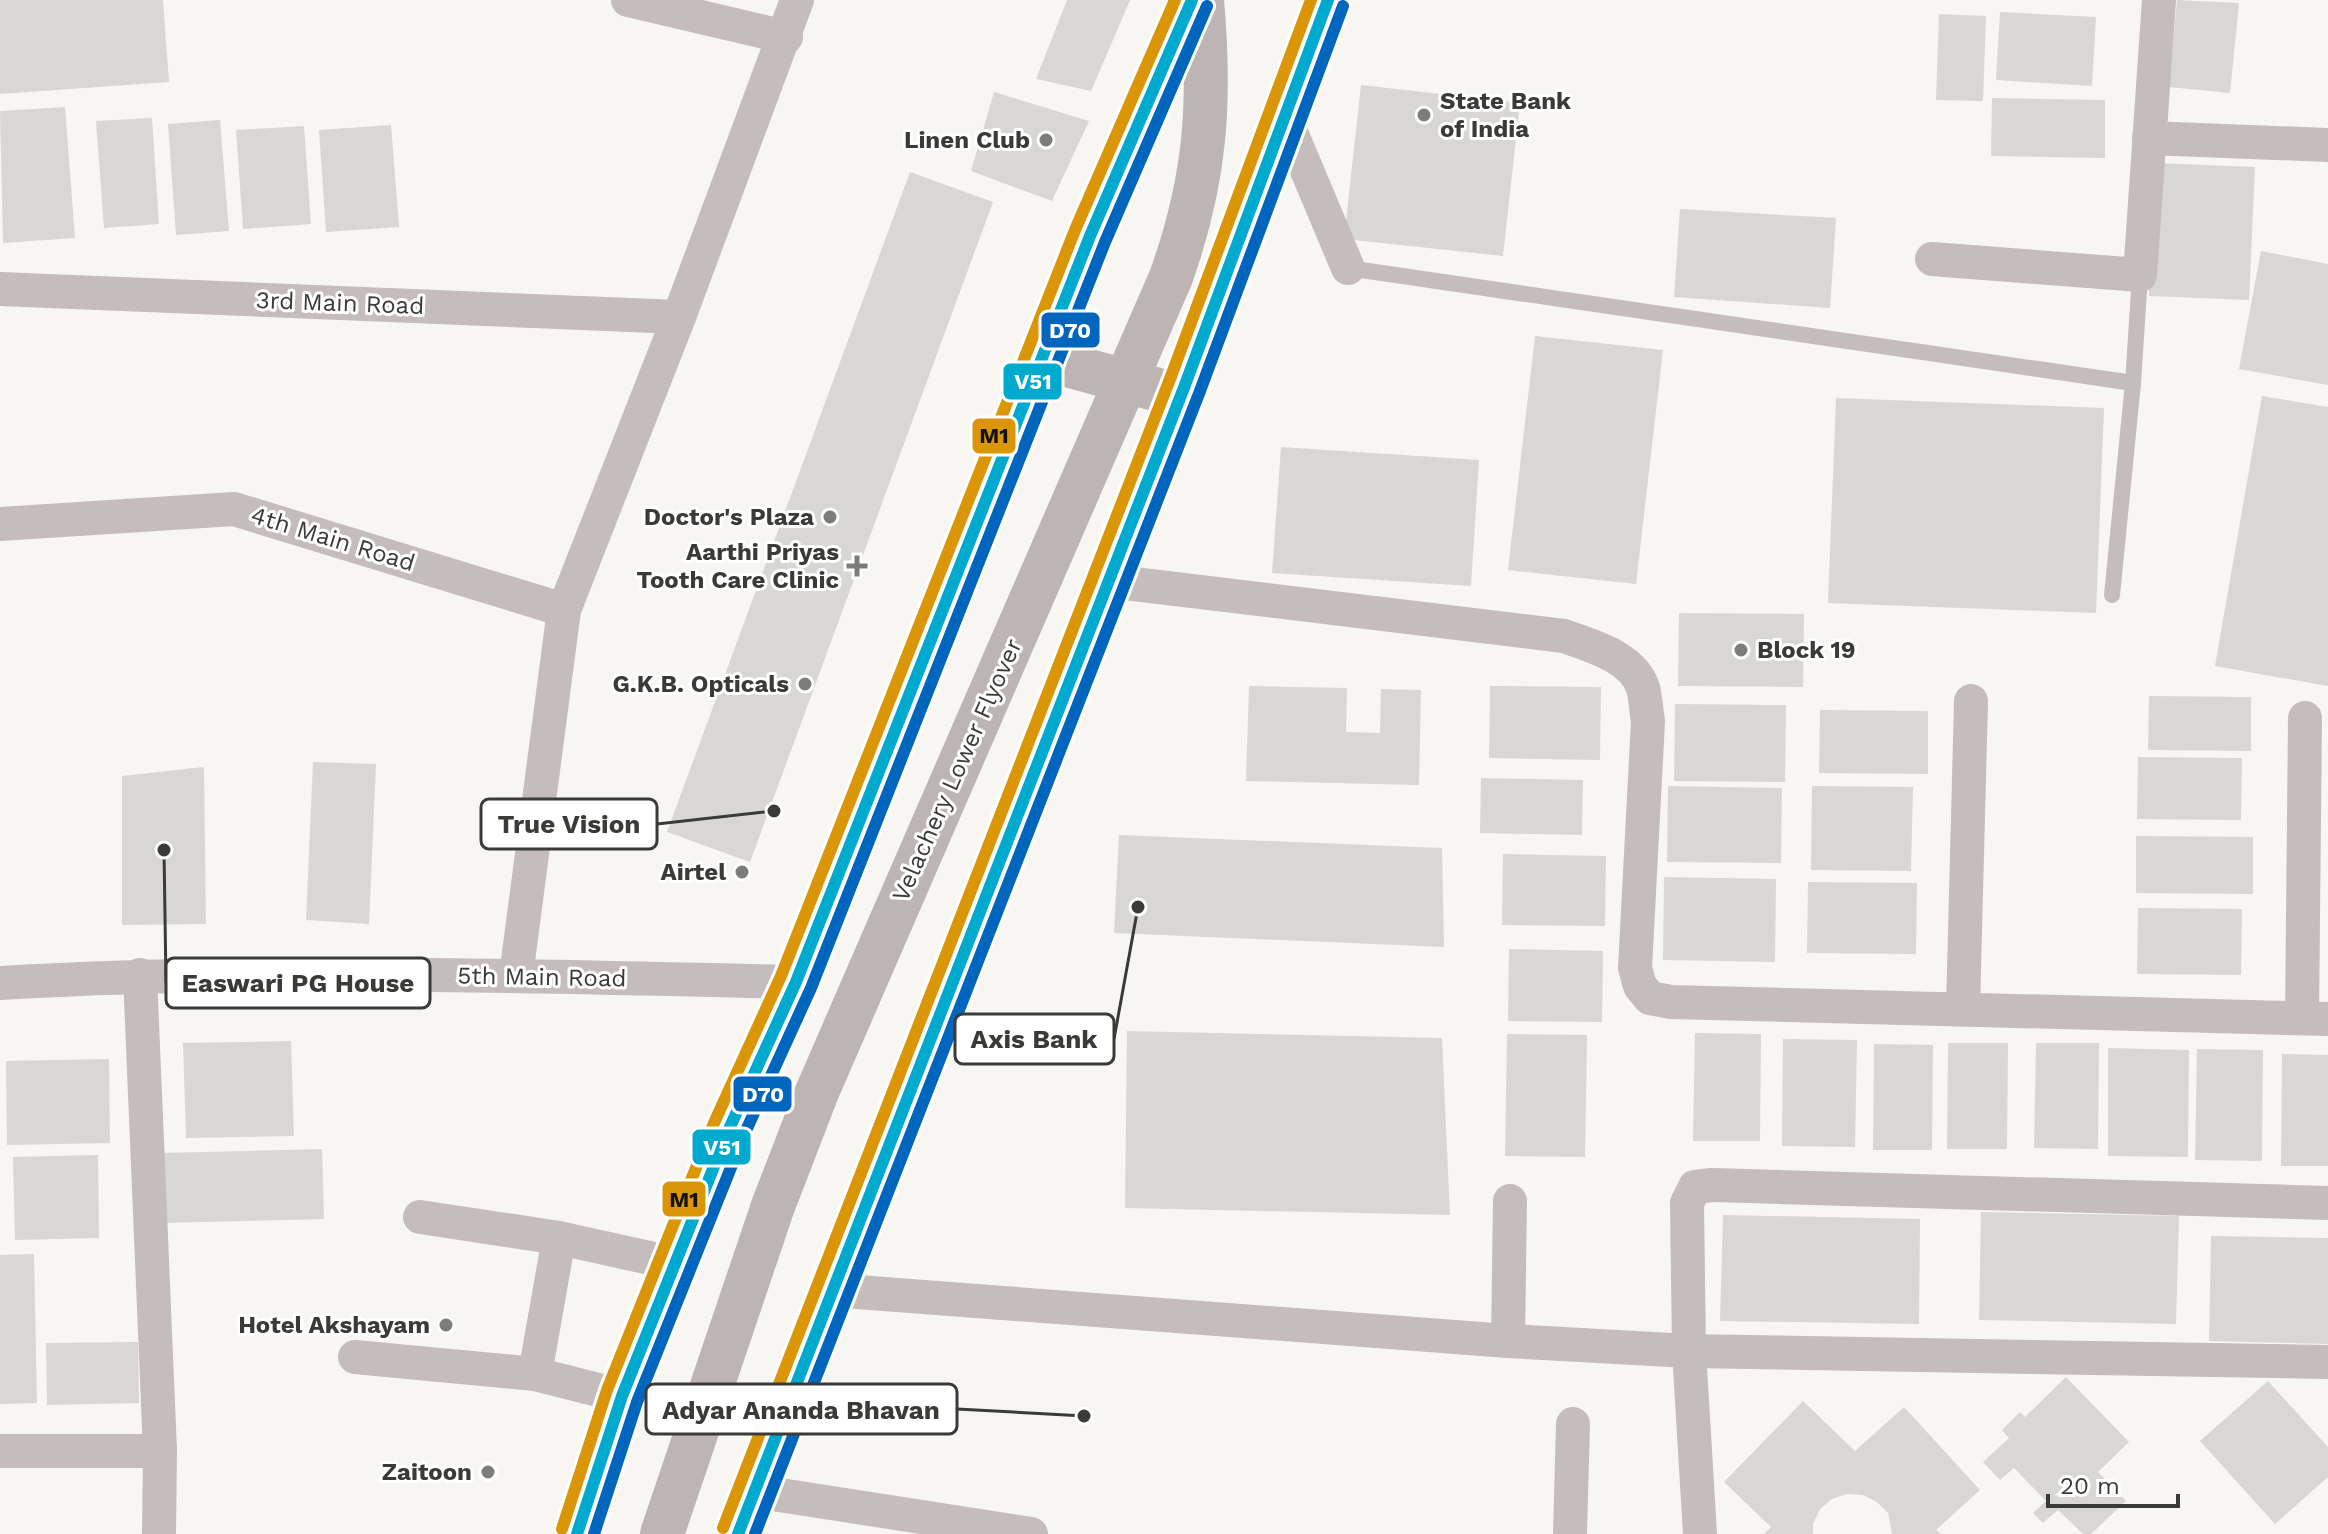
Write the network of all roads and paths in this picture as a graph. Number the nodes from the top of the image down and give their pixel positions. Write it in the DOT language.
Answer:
graph roads {
  1 [pos="628,0"];
  2 [pos="797,0"];
  3 [pos="1164,0"];
  4 [pos="1192,0"];
  5 [pos="1202,0"];
  6 [pos="1328,0"];
  7 [pos="2159,0"];
  8 [pos="786,37"];
  9 [pos="1159,72"];
  10 [pos="1285,118"];
  11 [pos="2149,138"];
  12 [pos="2328,145"];
  13 [pos="1932,259"];
  14 [pos="1348,268"];
  15 [pos="2140,275"];
  16 [pos="0,289"];
  17 [pos="679,317"];
  18 [pos="1041,358"];
  19 [pos="2133,383"];
  20 [pos="1180,396"];
  21 [pos="0,524"];
  22 [pos="1109,581"];
  23 [pos="2112,595"];
  24 [pos="564,610"];
  25 [pos="1971,701"];
  26 [pos="2305,718"];
  27 [pos="140,975"];
  28 [pos="516,976"];
  29 [pos="796,982"];
  30 [pos="0,983"];
  31 [pos="1963,1009"];
  32 [pos="2315,1019"];
  33 [pos="1510,1201"];
  34 [pos="2328,1203"];
  35 [pos="420,1217"];
  36 [pos="559,1238"];
  37 [pos="677,1264"];
  38 [pos="831,1290"];
  39 [pos="1508,1341"];
  40 [pos="1689,1351"];
  41 [pos="355,1357"];
  42 [pos="2328,1362"];
  43 [pos="535,1374"];
  44 [pos="622,1396"];
  45 [pos="1573,1424"];
  46 [pos="0,1451"];
  47 [pos="160,1451"];
  48 [pos="754,1491"];
  49 [pos="159,1534"];
  50 [pos="577,1534"];
  51 [pos="662,1534"];
  52 [pos="738,1534"];
  53 [pos="1031,1534"];
  54 [pos="1570,1534"];
  55 [pos="1700,1534"];
  1 -- 8 [label="street"];
  2 -- 8 [label="street"];
  3 -- 9 [label="main road"];
  4 -- 9 [label="main road"];
  5 -- 51 [label="main road, Velachery Lower Flyover"];
  6 -- 10 [label="main road"];
  7 -- 11 [label="street"];
  8 -- 17 [label="street"];
  9 -- 18 [label="main road"];
  10 -- 14 [label="street"];
  10 -- 20 [label="main road"];
  11 -- 12 [label="street"];
  11 -- 15 [label="street"];
  13 -- 15 [label="street"];
  14 -- 19 [label="lane"];
  15 -- 19 [label="lane"];
  16 -- 17 [label="street, 3rd Main Road"];
  17 -- 24 [label="street"];
  18 -- 20 [label="main road"];
  18 -- 29 [label="main road"];
  19 -- 23 [label="lane"];
  20 -- 22 [label="main road"];
  21 -- 24 [label="street, 4th Main Road"];
  22 -- 31 [label="street"];
  22 -- 38 [label="main road"];
  24 -- 28 [label="street"];
  25 -- 31 [label="street"];
  26 -- 32 [label="street"];
  27 -- 28 [label="street, 5th Main Road"];
  27 -- 30 [label="street, 5th Main Road"];
  27 -- 47 [label="street"];
  28 -- 29 [label="street, 5th Main Road"];
  29 -- 37 [label="main road"];
  31 -- 32 [label="street"];
  33 -- 39 [label="street"];
  34 -- 40 [label="street"];
  35 -- 36 [label="street"];
  36 -- 37 [label="street"];
  36 -- 43 [label="street"];
  37 -- 44 [label="main road"];
  38 -- 39 [label="street"];
  38 -- 48 [label="main road"];
  39 -- 40 [label="street"];
  40 -- 42 [label="street"];
  40 -- 55 [label="street"];
  41 -- 43 [label="street"];
  43 -- 44 [label="street"];
  44 -- 50 [label="main road"];
  45 -- 54 [label="street"];
  46 -- 47 [label="street"];
  47 -- 49 [label="street"];
  48 -- 52 [label="main road"];
  48 -- 53 [label="street"];
}
